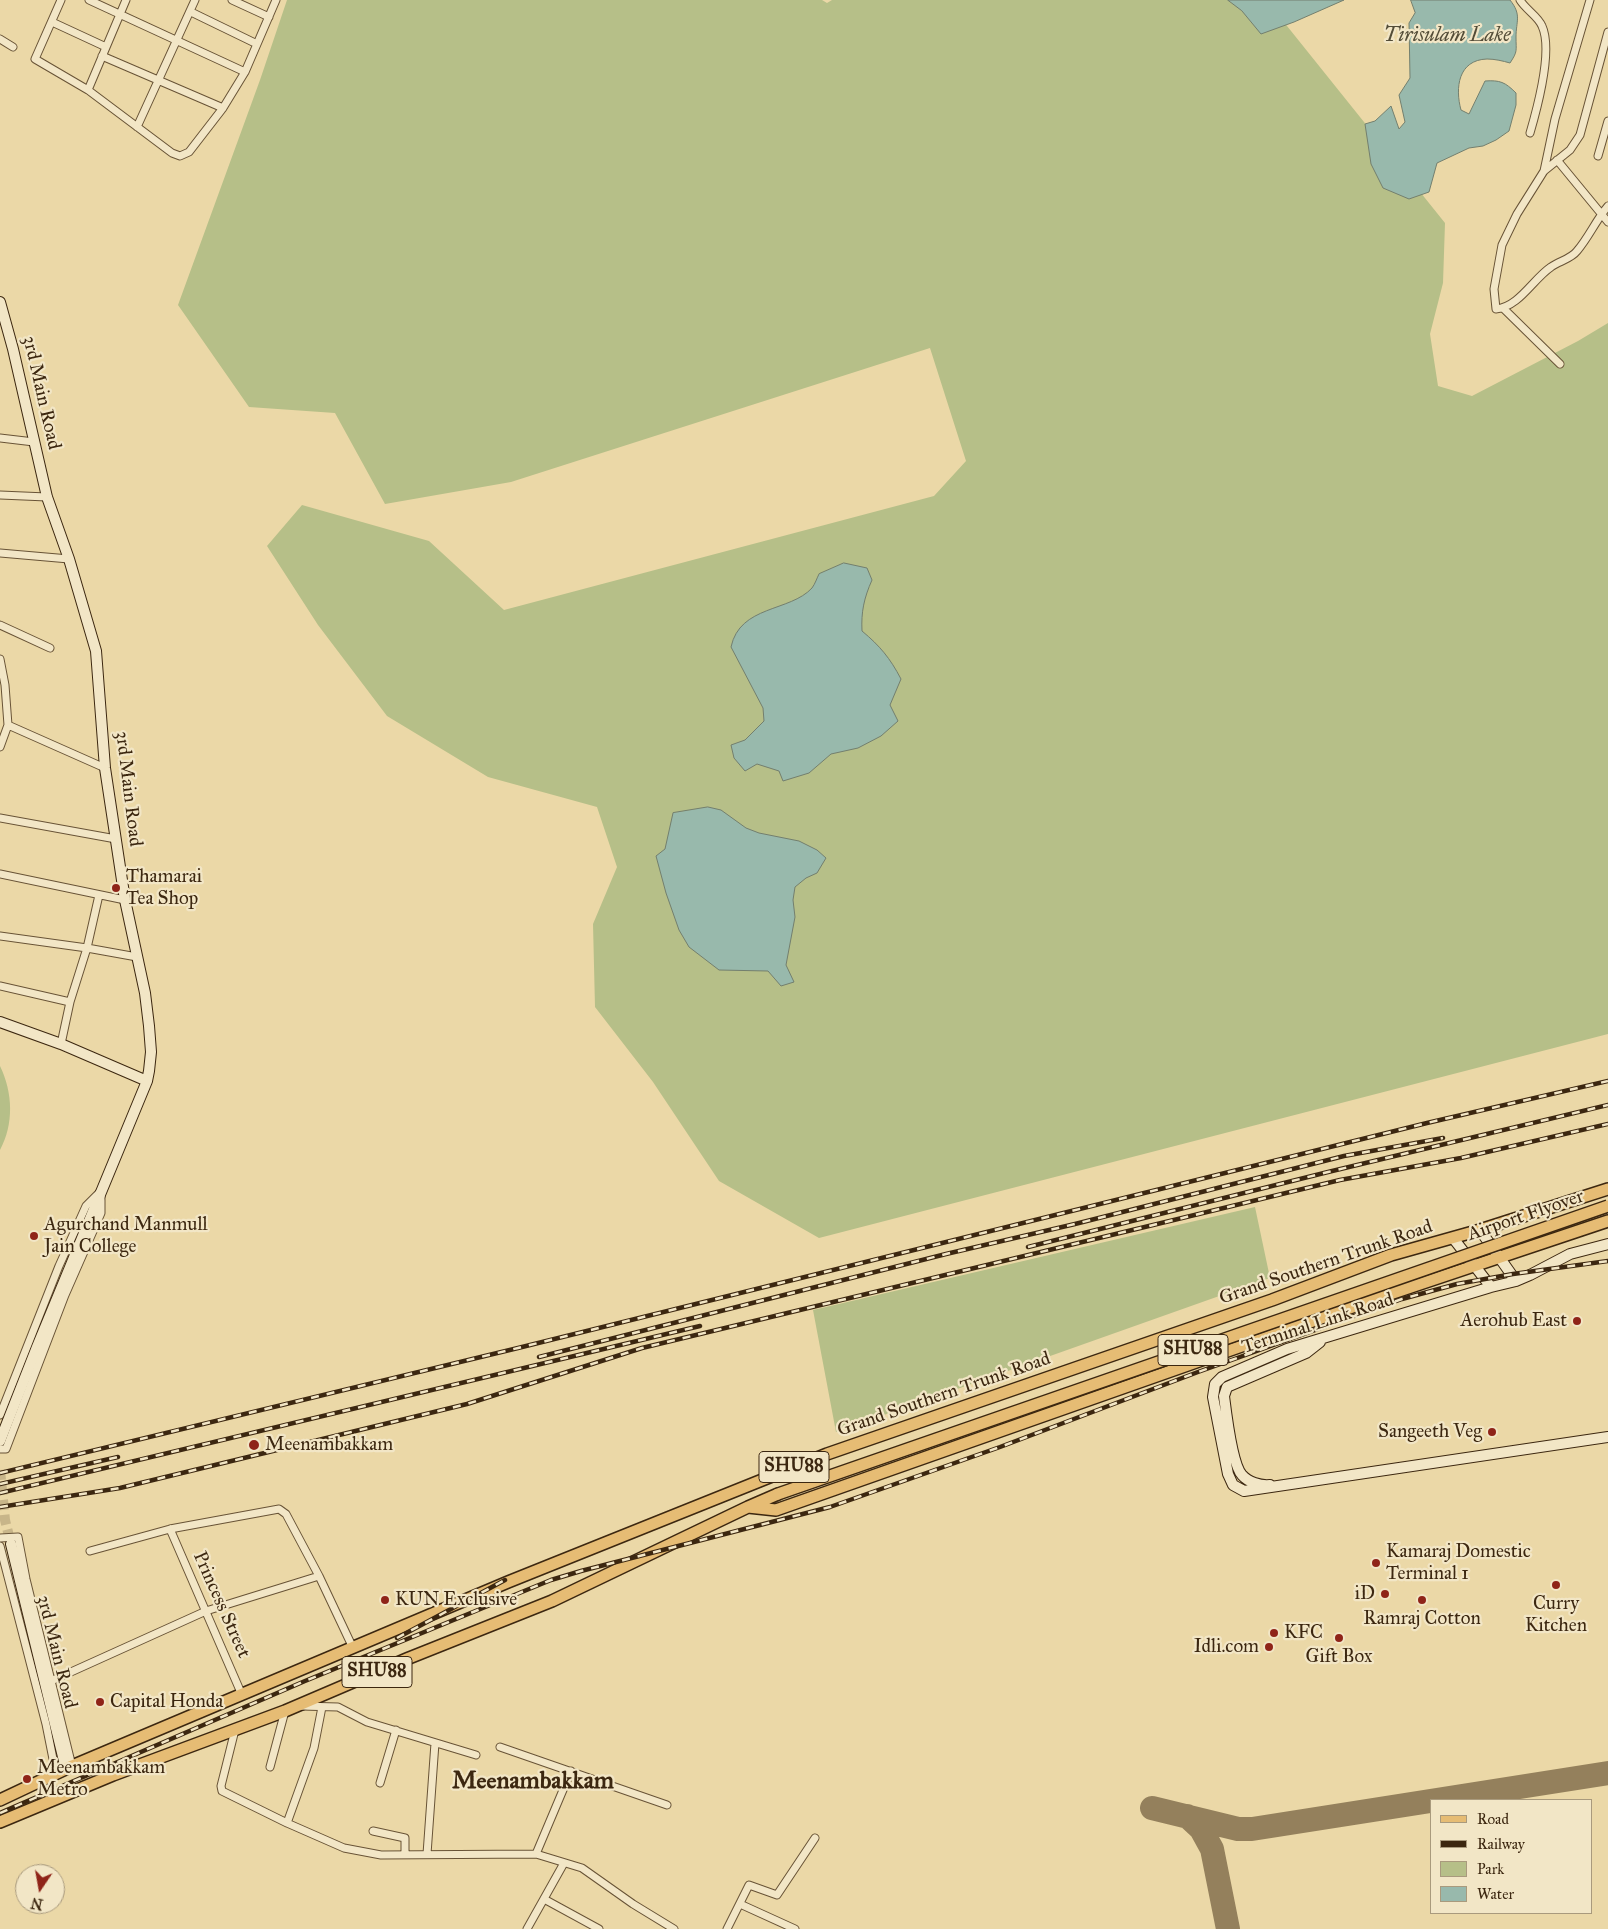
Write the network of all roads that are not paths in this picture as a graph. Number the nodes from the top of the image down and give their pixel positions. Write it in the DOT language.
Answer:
graph roads {
  1 [pos="61,0"];
  2 [pos="89,0"];
  3 [pos="126,0"];
  4 [pos="195,0"];
  5 [pos="232,0"];
  6 [pos="276,0"];
  7 [pos="1520,0"];
  8 [pos="1590,0"];
  9 [pos="191,12"];
  10 [pos="120,15"];
  11 [pos="269,17"];
  12 [pos="52,22"];
  13 [pos="1608,32"];
  14 [pos="0,38"];
  15 [pos="178,41"];
  16 [pos="257,44"];
  17 [pos="14,46"];
  18 [pos="106,47"];
  19 [pos="102,56"];
  20 [pos="245,72"];
  21 [pos="158,81"];
  22 [pos="88,90"];
  23 [pos="223,108"];
  24 [pos="1608,121"];
  25 [pos="137,127"];
  26 [pos="1530,133"];
  27 [pos="1598,156"];
  28 [pos="1557,160"];
  29 [pos="1544,171"];
  30 [pos="1608,206"];
  31 [pos="1601,214"];
  32 [pos="1608,222"];
  33 [pos="0,302"];
  34 [pos="1503,308"];
  35 [pos="1560,364"];
  36 [pos="0,438"];
  37 [pos="34,442"];
  38 [pos="0,495"];
  39 [pos="48,497"];
  40 [pos="0,553"];
  41 [pos="69,559"];
  42 [pos="0,625"];
  43 [pos="50,648"];
  44 [pos="0,659"];
  45 [pos="8,725"];
  46 [pos="0,747"];
  47 [pos="105,768"];
  48 [pos="0,818"];
  49 [pos="116,839"];
  50 [pos="0,874"];
  51 [pos="99,895"];
  52 [pos="125,900"];
  53 [pos="0,936"];
  54 [pos="87,948"];
  55 [pos="137,957"];
  56 [pos="0,986"];
  57 [pos="70,1002"];
  58 [pos="0,1022"];
  59 [pos="61,1044"];
  60 [pos="147,1081"];
  61 [pos="1608,1189"];
  62 [pos="101,1190"];
  63 [pos="1608,1206"];
  64 [pos="1608,1222"];
  65 [pos="1480,1230"];
  66 [pos="1453,1238"];
  67 [pos="1608,1244"];
  68 [pos="1500,1257"];
  69 [pos="1475,1265"];
  70 [pos="1516,1281"];
  71 [pos="1491,1287"];
  72 [pos="1325,1338"];
  73 [pos="0,1415"];
  74 [pos="1608,1431"];
  75 [pos="1608,1437"];
  76 [pos="0,1441"];
  77 [pos="0,1449"];
  78 [pos="748,1507"];
  79 [pos="170,1529"];
  80 [pos="0,1538"];
  81 [pos="11,1544"];
  82 [pos="0,1546"];
  83 [pos="90,1551"];
  84 [pos="319,1576"];
  85 [pos="206,1611"];
  86 [pos="353,1648"];
  87 [pos="51,1681"];
  88 [pos="242,1695"];
  89 [pos="298,1705"];
  90 [pos="322,1707"];
  91 [pos="285,1711"];
  92 [pos="235,1730"];
  93 [pos="396,1730"];
  94 [pos="435,1743"];
  95 [pos="500,1747"];
  96 [pos="476,1755"];
  97 [pos="270,1766"];
  98 [pos="65,1770"];
  99 [pos="571,1771"];
  100 [pos="380,1783"];
  101 [pos="0,1800"];
  102 [pos="667,1805"];
  103 [pos="0,1822"];
  104 [pos="287,1823"];
  105 [pos="373,1831"];
  106 [pos="815,1838"];
  107 [pos="427,1854"];
  108 [pos="536,1854"];
  109 [pos="405,1855"];
  110 [pos="564,1862"];
  111 [pos="544,1898"];
  112 [pos="740,1904"];
  113 [pos="527,1929"];
  114 [pos="599,1929"];
  115 [pos="674,1929"];
  116 [pos="727,1929"];
  117 [pos="795,1929"];
  1 -- 12 [label="street"];
  2 -- 10 [label="street"];
  3 -- 10 [label="street"];
  4 -- 9 [label="street"];
  5 -- 11 [label="street"];
  6 -- 11 [label="street"];
  7 -- 26 [label="street"];
  8 -- 29 [label="street"];
  9 -- 15 [label="street"];
  9 -- 16 [label="street"];
  10 -- 15 [label="street"];
  10 -- 18 [label="street"];
  11 -- 16 [label="street"];
  12 -- 18 [label="street"];
  12 -- 22 [label="street"];
  13 -- 28 [label="street"];
  14 -- 17 [label="street"];
  15 -- 20 [label="street"];
  15 -- 21 [label="street"];
  16 -- 20 [label="street"];
  18 -- 19 [label="street"];
  19 -- 21 [label="street"];
  19 -- 22 [label="street"];
  20 -- 23 [label="street"];
  21 -- 23 [label="street"];
  21 -- 25 [label="street"];
  22 -- 25 [label="street"];
  23 -- 25 [label="street"];
  24 -- 27 [label="street"];
  28 -- 29 [label="street"];
  28 -- 31 [label="street"];
  29 -- 34 [label="street"];
  30 -- 31 [label="street"];
  31 -- 32 [label="street"];
  31 -- 34 [label="street"];
  33 -- 37 [label="street, 3rd Main Road"];
  34 -- 35 [label="street"];
  36 -- 37 [label="street"];
  37 -- 39 [label="street, 3rd Main Road"];
  38 -- 39 [label="street"];
  39 -- 41 [label="street, 3rd Main Road"];
  40 -- 41 [label="street"];
  41 -- 47 [label="street, 3rd Main Road"];
  42 -- 43 [label="street"];
  44 -- 45 [label="street"];
  45 -- 46 [label="street"];
  45 -- 47 [label="street"];
  47 -- 49 [label="street, 3rd Main Road"];
  48 -- 49 [label="street"];
  49 -- 52 [label="street, 3rd Main Road"];
  50 -- 51 [label="street"];
  51 -- 52 [label="street"];
  51 -- 54 [label="street"];
  52 -- 55 [label="street, 3rd Main Road"];
  53 -- 54 [label="street"];
  54 -- 55 [label="street"];
  54 -- 57 [label="street"];
  55 -- 60 [label="street, 3rd Main Road"];
  56 -- 57 [label="street"];
  57 -- 59 [label="street"];
  58 -- 59 [label="street"];
  59 -- 60 [label="street"];
  60 -- 62 [label="street, 3rd Main Road"];
  61 -- 65 [label="main road, Grand Southern Trunk Road / SHU88"];
  62 -- 73 [label="street"];
  62 -- 76 [label="street, 3rd Main Road"];
  62 -- 77 [label="street"];
  63 -- 78 [label="main road, Airport Flyover / SHU88, bridge"];
  64 -- 68 [label="main road"];
  65 -- 66 [label="main road, Grand Southern Trunk Road / SHU88"];
  65 -- 68 [label="street"];
  66 -- 69 [label="street"];
  66 -- 86 [label="main road, Grand Southern Trunk Road / SHU88"];
  67 -- 70 [label="street, Terminal Link Road"];
  68 -- 69 [label="main road"];
  68 -- 70 [label="street"];
  69 -- 71 [label="street"];
  69 -- 78 [label="main road"];
  70 -- 71 [label="street, Terminal Link Road"];
  71 -- 72 [label="street, Terminal Link Road"];
  72 -- 74 [label="street"];
  72 -- 75 [label="street, Terminal Link Road"];
  78 -- 89 [label="main road, SHU88"];
  79 -- 83 [label="street"];
  79 -- 84 [label="street"];
  79 -- 85 [label="street, Princess Street"];
  80 -- 87 [label="street"];
  81 -- 98 [label="street, 3rd Main Road"];
  82 -- 98 [label="street"];
  84 -- 85 [label="street"];
  84 -- 86 [label="street"];
  85 -- 87 [label="street"];
  85 -- 88 [label="street, Princess Street"];
  86 -- 88 [label="main road, Grand Southern Trunk Road / SHU88"];
  87 -- 98 [label="street"];
  88 -- 98 [label="main road, Grand Southern Trunk Road / SHU88"];
  89 -- 90 [label="street"];
  89 -- 91 [label="main road, SHU88"];
  90 -- 93 [label="street"];
  90 -- 104 [label="street"];
  91 -- 92 [label="main road, SHU88"];
  91 -- 97 [label="street"];
  92 -- 103 [label="main road, SHU88"];
  92 -- 104 [label="street"];
  93 -- 94 [label="street"];
  93 -- 100 [label="street"];
  94 -- 96 [label="street"];
  94 -- 107 [label="street"];
  95 -- 99 [label="street"];
  98 -- 101 [label="main road, Grand Southern Trunk Road / SHU88"];
  99 -- 102 [label="street"];
  99 -- 108 [label="street"];
  104 -- 109 [label="street"];
  105 -- 109 [label="street"];
  106 -- 112 [label="street"];
  107 -- 108 [label="street"];
  107 -- 109 [label="street"];
  108 -- 110 [label="street"];
  110 -- 111 [label="street"];
  110 -- 115 [label="street"];
  111 -- 113 [label="street"];
  111 -- 114 [label="street"];
  112 -- 116 [label="street"];
  112 -- 117 [label="street"];
}
